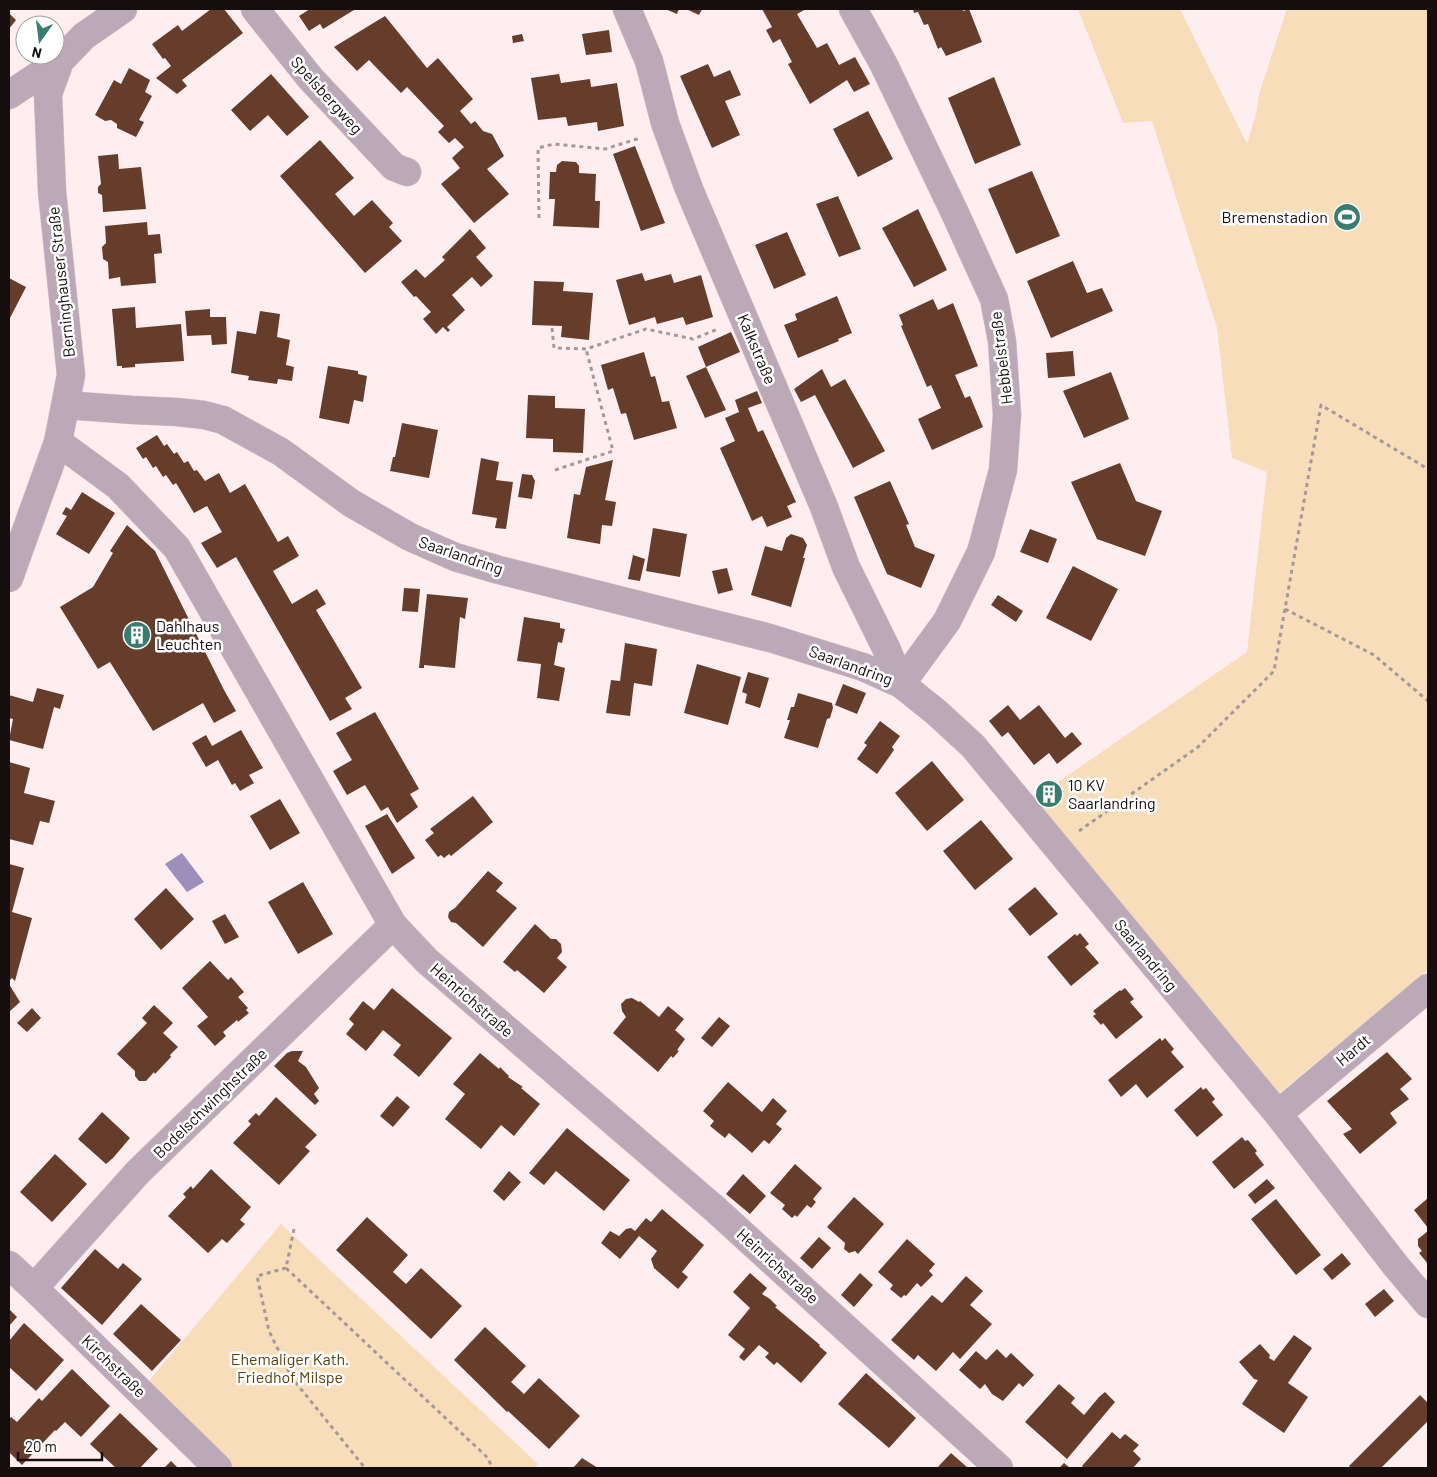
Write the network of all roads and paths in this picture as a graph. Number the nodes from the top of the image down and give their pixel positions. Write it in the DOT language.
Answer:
graph roads {
  1 [pos="84,9"];
  2 [pos="123,9"];
  3 [pos="255,9"];
  4 [pos="627,9"];
  5 [pos="853,9"];
  6 [pos="84,36"];
  7 [pos="65,56"];
  8 [pos="54,65"];
  9 [pos="59,65"];
  10 [pos="9,96"];
  11 [pos="667,129"];
  12 [pos="407,172"];
  13 [pos="539,218"];
  14 [pos="744,318"];
  15 [pos="552,328"];
  16 [pos="586,349"];
  17 [pos="65,405"];
  18 [pos="58,442"];
  19 [pos="1428,468"];
  20 [pos="555,470"];
  21 [pos="9,578"];
  22 [pos="1285,609"];
  23 [pos="901,684"];
  24 [pos="1428,701"];
  25 [pos="1056,847"];
  26 [pos="393,926"];
  27 [pos="1428,988"];
  28 [pos="1278,1114"];
  29 [pos="294,1229"];
  30 [pos="9,1265"];
  31 [pos="286,1268"];
  32 [pos="34,1288"];
  33 [pos="1428,1304"];
  34 [pos="218,1468"];
  35 [pos="365,1468"];
  36 [pos="492,1468"];
  37 [pos="999,1468"];
  1 -- 6 [label="street"];
  2 -- 6 [label="street, Berninghauser Straße"];
  3 -- 12 [label="street, Spelsbergweg"];
  4 -- 11 [label="street, Kalkstraße"];
  5 -- 23 [label="street, Hebbelstraße"];
  6 -- 7 [label="street, Berninghauser Straße"];
  8 -- 10 [label="street"];
  9 -- 17 [label="street, Berninghauser Straße"];
  11 -- 13 [label="path"];
  11 -- 14 [label="street, Kalkstraße"];
  14 -- 16 [label="path"];
  14 -- 23 [label="street, Kalkstraße"];
  15 -- 16 [label="path"];
  16 -- 20 [label="path"];
  17 -- 18 [label="street, Berninghauser Straße"];
  17 -- 23 [label="street, Saarlandring"];
  18 -- 21 [label="street, Berninghauser Straße"];
  18 -- 26 [label="street, Heinrichstraße"];
  19 -- 22 [label="path"];
  22 -- 24 [label="path"];
  22 -- 25 [label="path"];
  23 -- 25 [label="street, Saarlandring"];
  25 -- 28 [label="street, Saarlandring"];
  26 -- 32 [label="street, Bodelschwinghstraße"];
  26 -- 37 [label="street, Heinrichstraße"];
  27 -- 28 [label="street, Hardt"];
  28 -- 33 [label="street, Saarlandring"];
  29 -- 31 [label="path"];
  30 -- 32 [label="street, Kirchstraße"];
  31 -- 35 [label="path"];
  31 -- 36 [label="path"];
  32 -- 34 [label="street, Kirchstraße"];
}
